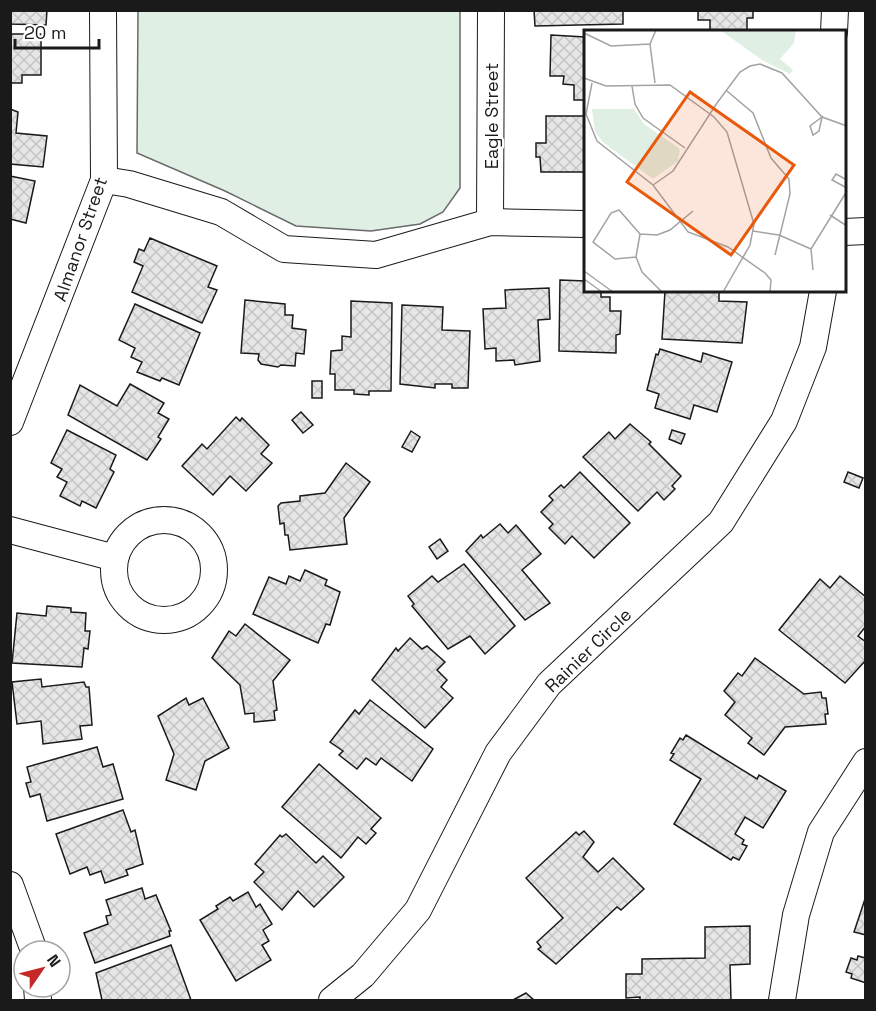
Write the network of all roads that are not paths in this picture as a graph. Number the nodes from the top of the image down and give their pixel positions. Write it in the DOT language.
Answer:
graph roads {
  1 [pos="103,10"];
  2 [pos="490,10"];
  3 [pos="835,10"];
  4 [pos="834,30"];
  5 [pos="104,180"];
  6 [pos="490,222"];
  7 [pos="584,224"];
  8 [pos="866,231"];
  9 [pos="846,232"];
  10 [pos="823,292"];
  11 [pos="10,422"];
  12 [pos="10,530"];
  13 [pos="115,558"];
  14 [pos="866,762"];
  15 [pos="10,885"];
  16 [pos="30,939"];
  17 [pos="332,1000"];
  18 [pos="782,1000"];
  1 -- 5 [label="street, Almanor Street"];
  2 -- 6 [label="street, Eagle Street"];
  3 -- 4 [label="street"];
  5 -- 6 [label="street"];
  5 -- 11 [label="street, Almanor Street"];
  6 -- 7 [label="street"];
  8 -- 9 [label="street"];
  10 -- 17 [label="street, Rainier Circle"];
  12 -- 13 [label="street"];
  14 -- 18 [label="street"];
  15 -- 16 [label="street"];
}
